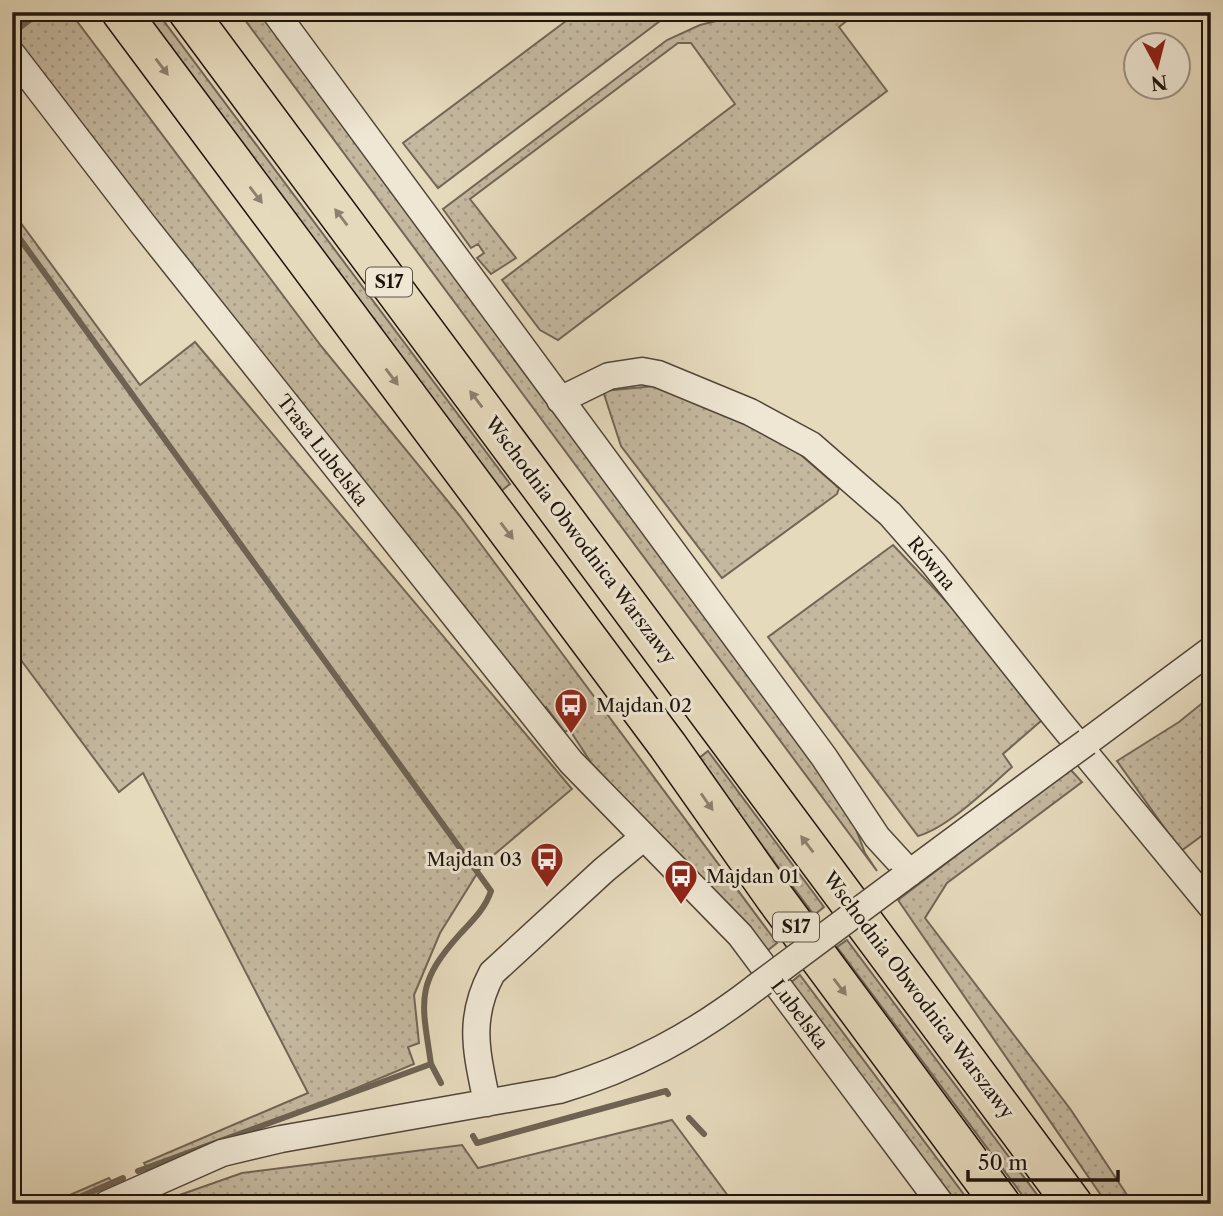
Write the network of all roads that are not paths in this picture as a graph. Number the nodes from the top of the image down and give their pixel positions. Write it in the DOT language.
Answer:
graph roads {
  1 [pos="121,12"];
  2 [pos="188,12"];
  3 [pos="275,12"];
  4 [pos="12,54"];
  5 [pos="560,400"];
  6 [pos="1211,650"];
  7 [pos="645,837"];
  8 [pos="905,877"];
  9 [pos="1211,906"];
  10 [pos="487,1103"];
  11 [pos="107,1204"];
  12 [pos="940,1204"];
  13 [pos="1001,1204"];
  14 [pos="1073,1204"];
  1 -- 13 [label="highway, S17, one-way"];
  14 -- 2 [label="highway, Wschodnia Obwodnica Warszawy / S17, one-way"];
  3 -- 5 [label="street"];
  4 -- 7 [label="street, Trasa Lubelska"];
  5 -- 8 [label="street"];
  5 -- 9 [label="street, Równa"];
  6 -- 8 [label="street, bridge"];
  7 -- 10 [label="street"];
  7 -- 12 [label="street, Lubelska"];
  8 -- 10 [label="street, bridge"];
  10 -- 11 [label="street"];
}
